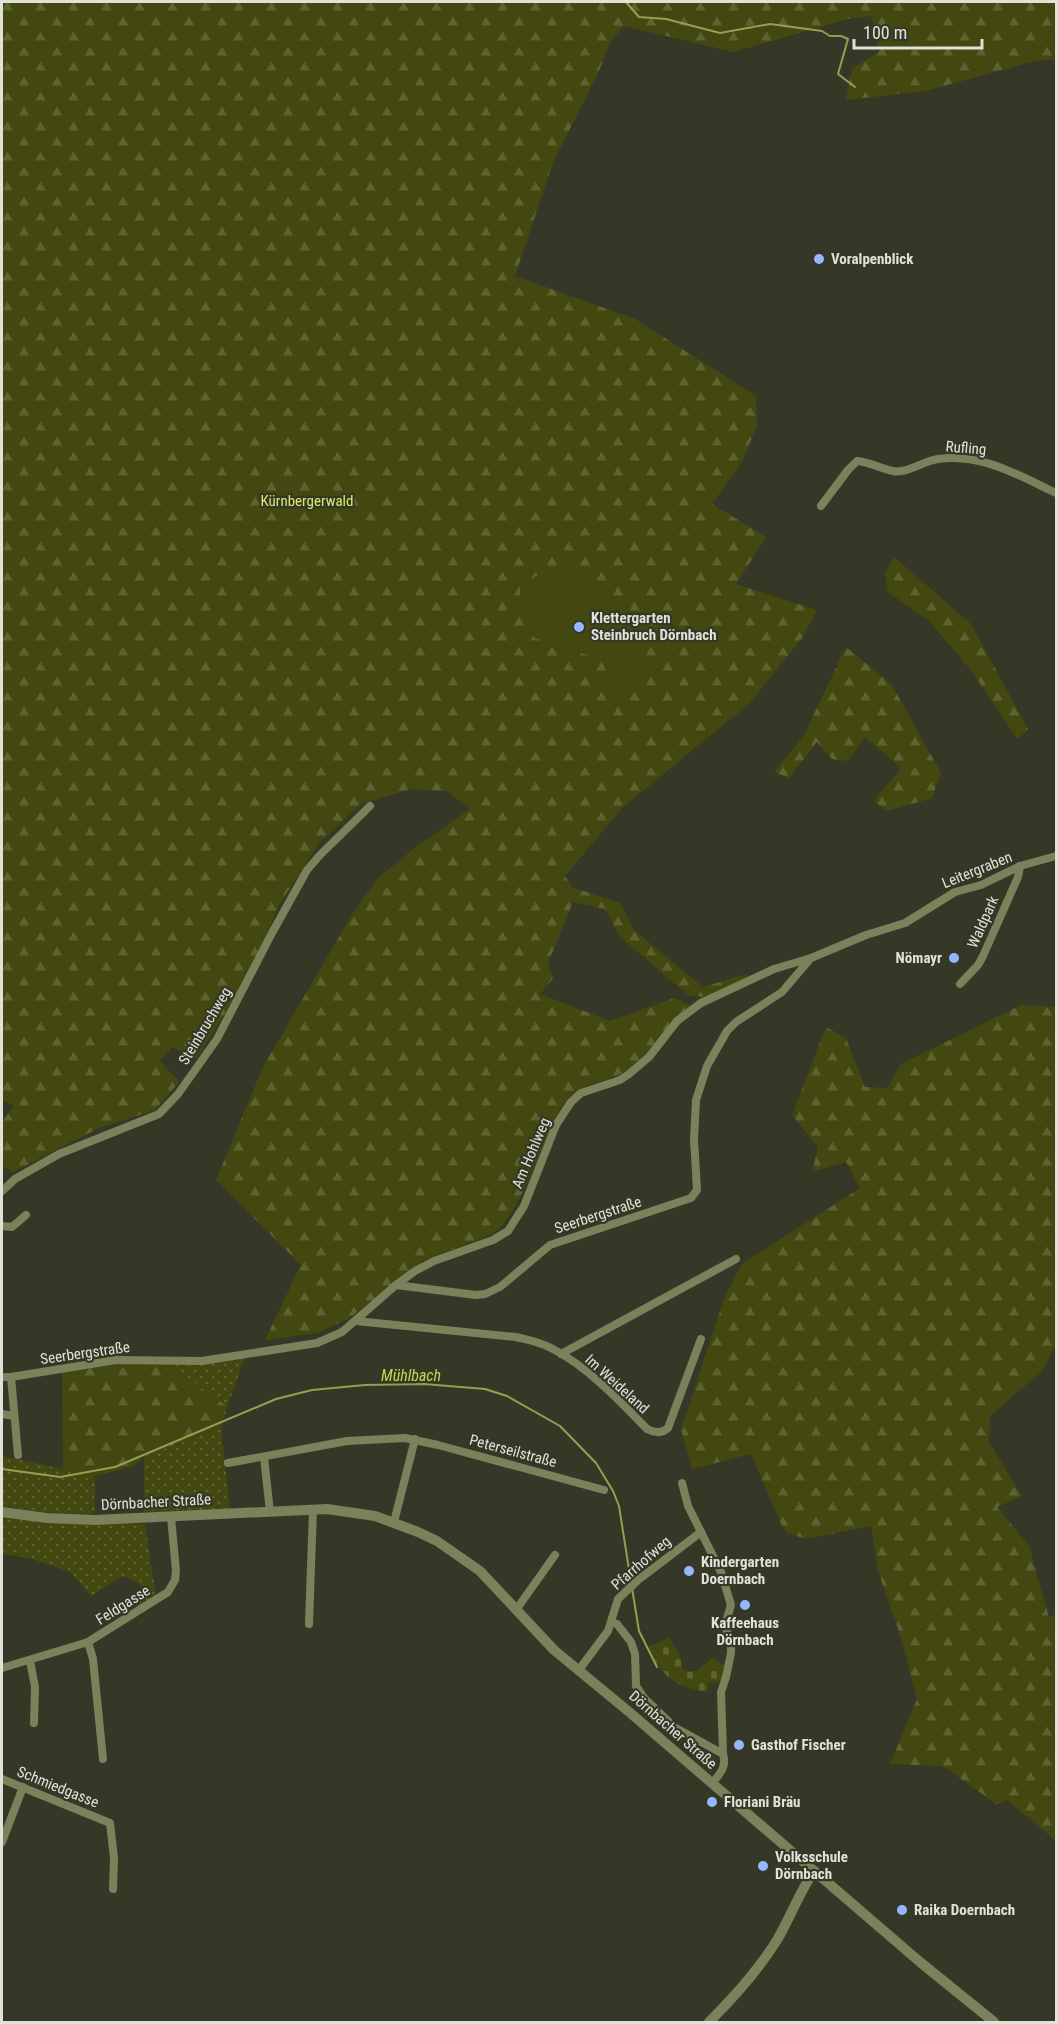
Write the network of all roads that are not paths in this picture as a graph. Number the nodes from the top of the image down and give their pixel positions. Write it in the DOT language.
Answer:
graph roads {
  1 [pos="1056,493"];
  2 [pos="821,506"];
  3 [pos="370,806"];
  4 [pos="1056,856"];
  5 [pos="1020,866"];
  6 [pos="811,958"];
  7 [pos="960,984"];
  8 [pos="2,1191"];
  9 [pos="26,1215"];
  10 [pos="2,1226"];
  11 [pos="736,1258"];
  12 [pos="396,1285"];
  13 [pos="356,1321"];
  14 [pos="701,1339"];
  15 [pos="561,1354"];
  16 [pos="2,1377"];
  17 [pos="11,1377"];
  18 [pos="2,1414"];
  19 [pos="14,1416"];
  20 [pos="415,1439"];
  21 [pos="18,1455"];
  22 [pos="264,1457"];
  23 [pos="228,1463"];
  24 [pos="682,1483"];
  25 [pos="604,1490"];
  26 [pos="313,1509"];
  27 [pos="2,1512"];
  28 [pos="270,1512"];
  29 [pos="171,1517"];
  30 [pos="394,1522"];
  31 [pos="701,1532"];
  32 [pos="555,1555"];
  33 [pos="516,1610"];
  34 [pos="611,1622"];
  35 [pos="309,1624"];
  36 [pos="88,1642"];
  37 [pos="30,1661"];
  38 [pos="2,1668"];
  39 [pos="578,1671"];
  40 [pos="34,1723"];
  41 [pos="723,1754"];
  42 [pos="103,1760"];
  43 [pos="2,1779"];
  44 [pos="712,1783"];
  45 [pos="23,1787"];
  46 [pos="2,1842"];
  47 [pos="814,1871"];
  48 [pos="113,1889"];
  49 [pos="710,2022"];
  50 [pos="994,2022"];
  1 -- 2 [label="street, Rufling"];
  3 -- 8 [label="street, Steinbruchweg"];
  4 -- 5 [label="street, Leitergraben"];
  5 -- 6 [label="street, Leitergraben"];
  5 -- 7 [label="street, Waldpark"];
  6 -- 12 [label="street, Am Hohlweg"];
  6 -- 12 [label="street, Seerbergstraße"];
  9 -- 10 [label="street"];
  11 -- 15 [label="street, Im Weideland"];
  12 -- 13 [label="street, Seerbergstraße"];
  13 -- 15 [label="street, Im Weideland"];
  13 -- 17 [label="street, Seerbergstraße"];
  14 -- 15 [label="street, Im Weideland"];
  16 -- 17 [label="street, Seerbergstraße"];
  17 -- 19 [label="street"];
  18 -- 19 [label="street"];
  19 -- 21 [label="street"];
  20 -- 22 [label="street, Peterseilstraße"];
  20 -- 25 [label="street, Peterseilstraße"];
  20 -- 30 [label="street"];
  22 -- 23 [label="street, Peterseilstraße"];
  22 -- 28 [label="street"];
  24 -- 31 [label="street"];
  26 -- 28 [label="street, Dörnbacher Straße"];
  26 -- 30 [label="street, Dörnbacher Straße"];
  26 -- 35 [label="street"];
  27 -- 29 [label="street, Dörnbacher Straße"];
  28 -- 29 [label="street, Dörnbacher Straße"];
  29 -- 36 [label="street, Feldgasse"];
  30 -- 33 [label="street, Dörnbacher Straße"];
  31 -- 34 [label="street, Pfarrhofweg"];
  31 -- 41 [label="street"];
  32 -- 33 [label="street"];
  33 -- 39 [label="street, Dörnbacher Straße"];
  34 -- 39 [label="street, Pfarrhofweg"];
  34 -- 41 [label="street"];
  36 -- 37 [label="street, Feldgasse"];
  36 -- 42 [label="street, Feldgasse"];
  37 -- 38 [label="street, Feldgasse"];
  37 -- 40 [label="street"];
  39 -- 44 [label="street, Dörnbacher Straße"];
  41 -- 44 [label="street"];
  43 -- 45 [label="street, Schmiedgasse"];
  44 -- 47 [label="street, Dörnbacher Straße"];
  45 -- 46 [label="street"];
  45 -- 48 [label="street, Schmiedgasse"];
  47 -- 49 [label="street"];
  47 -- 50 [label="street, Dörnbacher Straße"];
}
